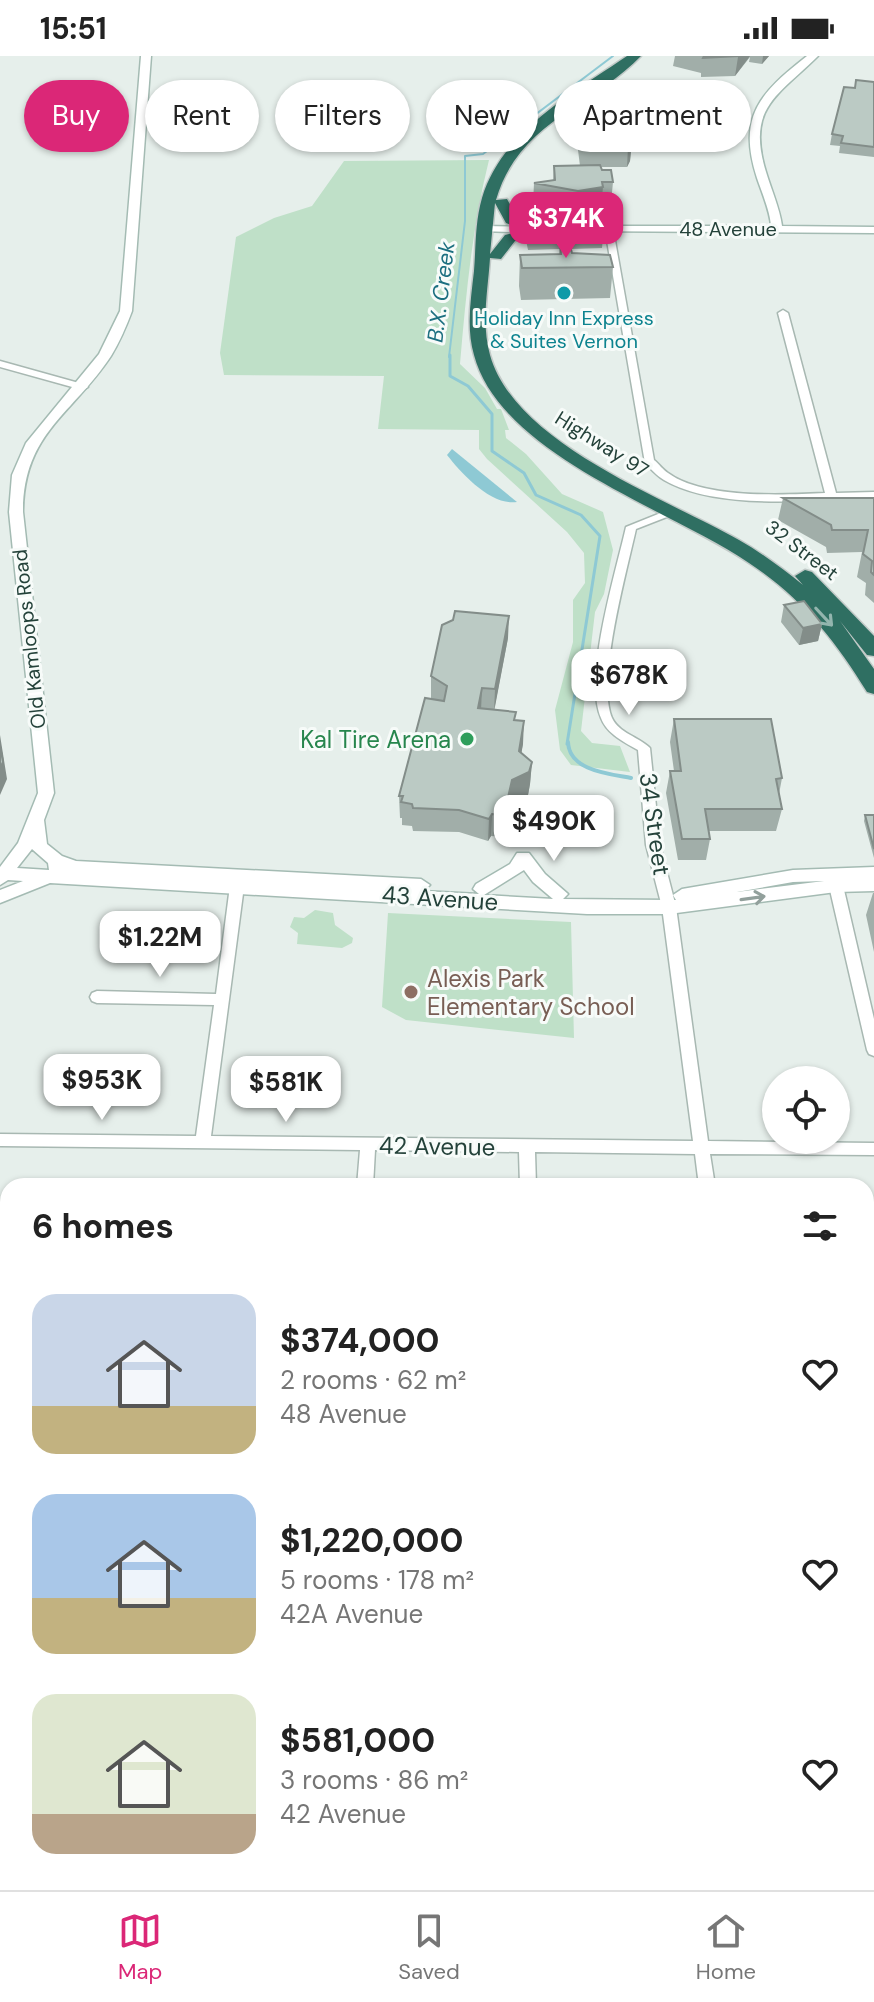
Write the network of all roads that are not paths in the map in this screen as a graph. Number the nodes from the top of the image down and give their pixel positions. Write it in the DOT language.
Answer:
graph roads {
  1 [pos="146,56"];
  2 [pos="635,56"];
  3 [pos="646,56"];
  4 [pos="813,56"];
  5 [pos="614,75"];
  6 [pos="502,202"];
  7 [pos="492,229"];
  8 [pos="568,229"];
  9 [pos="609,229"];
  10 [pos="547,230"];
  11 [pos="775,230"];
  12 [pos="874,230"];
  13 [pos="496,256"];
  14 [pos="783,313"];
  15 [pos="0,364"];
  16 [pos="83,387"];
  17 [pos="831,495"];
  18 [pos="874,495"];
  19 [pos="673,511"];
  20 [pos="731,527"];
  21 [pos="766,565"];
  22 [pos="864,646"];
  23 [pos="874,687"];
  24 [pos="37,821"];
  25 [pos="77,866"];
  26 [pos="6,873"];
  27 [pos="874,873"];
  28 [pos="60,878"];
  29 [pos="835,879"];
  30 [pos="874,885"];
  31 [pos="237,886"];
  32 [pos="482,889"];
  33 [pos="559,894"];
  34 [pos="0,897"];
  35 [pos="668,902"];
  36 [pos="97,997"];
  37 [pos="222,1000"];
  38 [pos="874,1050"];
  39 [pos="0,1140"];
  40 [pos="203,1142"];
  41 [pos="368,1145"];
  42 [pos="527,1148"];
  43 [pos="874,1149"];
  44 [pos="703,1150"];
  45 [pos="366,1178"];
  46 [pos="528,1178"];
  47 [pos="706,1178"];
  1 -- 16 [label="street, Old Kamloops Road"];
  2 -- 5 [label="highway"];
  3 -- 5 [label="highway"];
  4 -- 11 [label="street"];
  5 -- 6 [label="highway, Highway 97"];
  5 -- 7 [label="highway, Highway 97"];
  6 -- 7 [label="highway, Highway 97"];
  6 -- 10 [label="highway"];
  7 -- 10 [label="street"];
  7 -- 13 [label="highway, Highway 97"];
  7 -- 19 [label="highway, Highway 97"];
  8 -- 9 [label="street, 48 Avenue"];
  9 -- 11 [label="street, 48 Avenue"];
  9 -- 17 [label="street"];
  10 -- 13 [label="highway"];
  11 -- 12 [label="street, 48 Avenue"];
  13 -- 20 [label="highway, Highway 97"];
  14 -- 17 [label="street"];
  15 -- 16 [label="street"];
  16 -- 24 [label="street, Old Kamloops Road"];
  17 -- 18 [label="street"];
  19 -- 21 [label="highway, Highway 97"];
  19 -- 35 [label="street, 34 Street"];
  20 -- 22 [label="highway, 32 Street"];
  21 -- 22 [label="highway, 32 Street, one-way"];
  22 -- 23 [label="highway, 32 Street"];
  24 -- 25 [label="street"];
  24 -- 26 [label="street, Old Kamloops Road"];
  25 -- 26 [label="street, 43 Avenue"];
  25 -- 32 [label="street, 43 Avenue"];
  26 -- 28 [label="street, 43 Avenue"];
  27 -- 29 [label="street, 43 Avenue"];
  28 -- 31 [label="street, 43 Avenue"];
  28 -- 34 [label="street"];
  29 -- 30 [label="street, 43 Avenue"];
  29 -- 35 [label="street, 43 Avenue"];
  29 -- 38 [label="street"];
  31 -- 35 [label="street, 43 Avenue"];
  31 -- 37 [label="street"];
  32 -- 33 [label="street, 43 Avenue"];
  32 -- 33 [label="street"];
  33 -- 35 [label="street, 43 Avenue"];
  35 -- 44 [label="street, 34 Street"];
  36 -- 37 [label="street"];
  37 -- 40 [label="street"];
  39 -- 40 [label="street, 42 Avenue"];
  40 -- 41 [label="street, 42 Avenue"];
  41 -- 42 [label="street, 42 Avenue"];
  41 -- 45 [label="street"];
  42 -- 44 [label="street, 42 Avenue"];
  42 -- 46 [label="street"];
  43 -- 44 [label="street, 42 Avenue"];
  44 -- 47 [label="street, 34 Street"];
}
